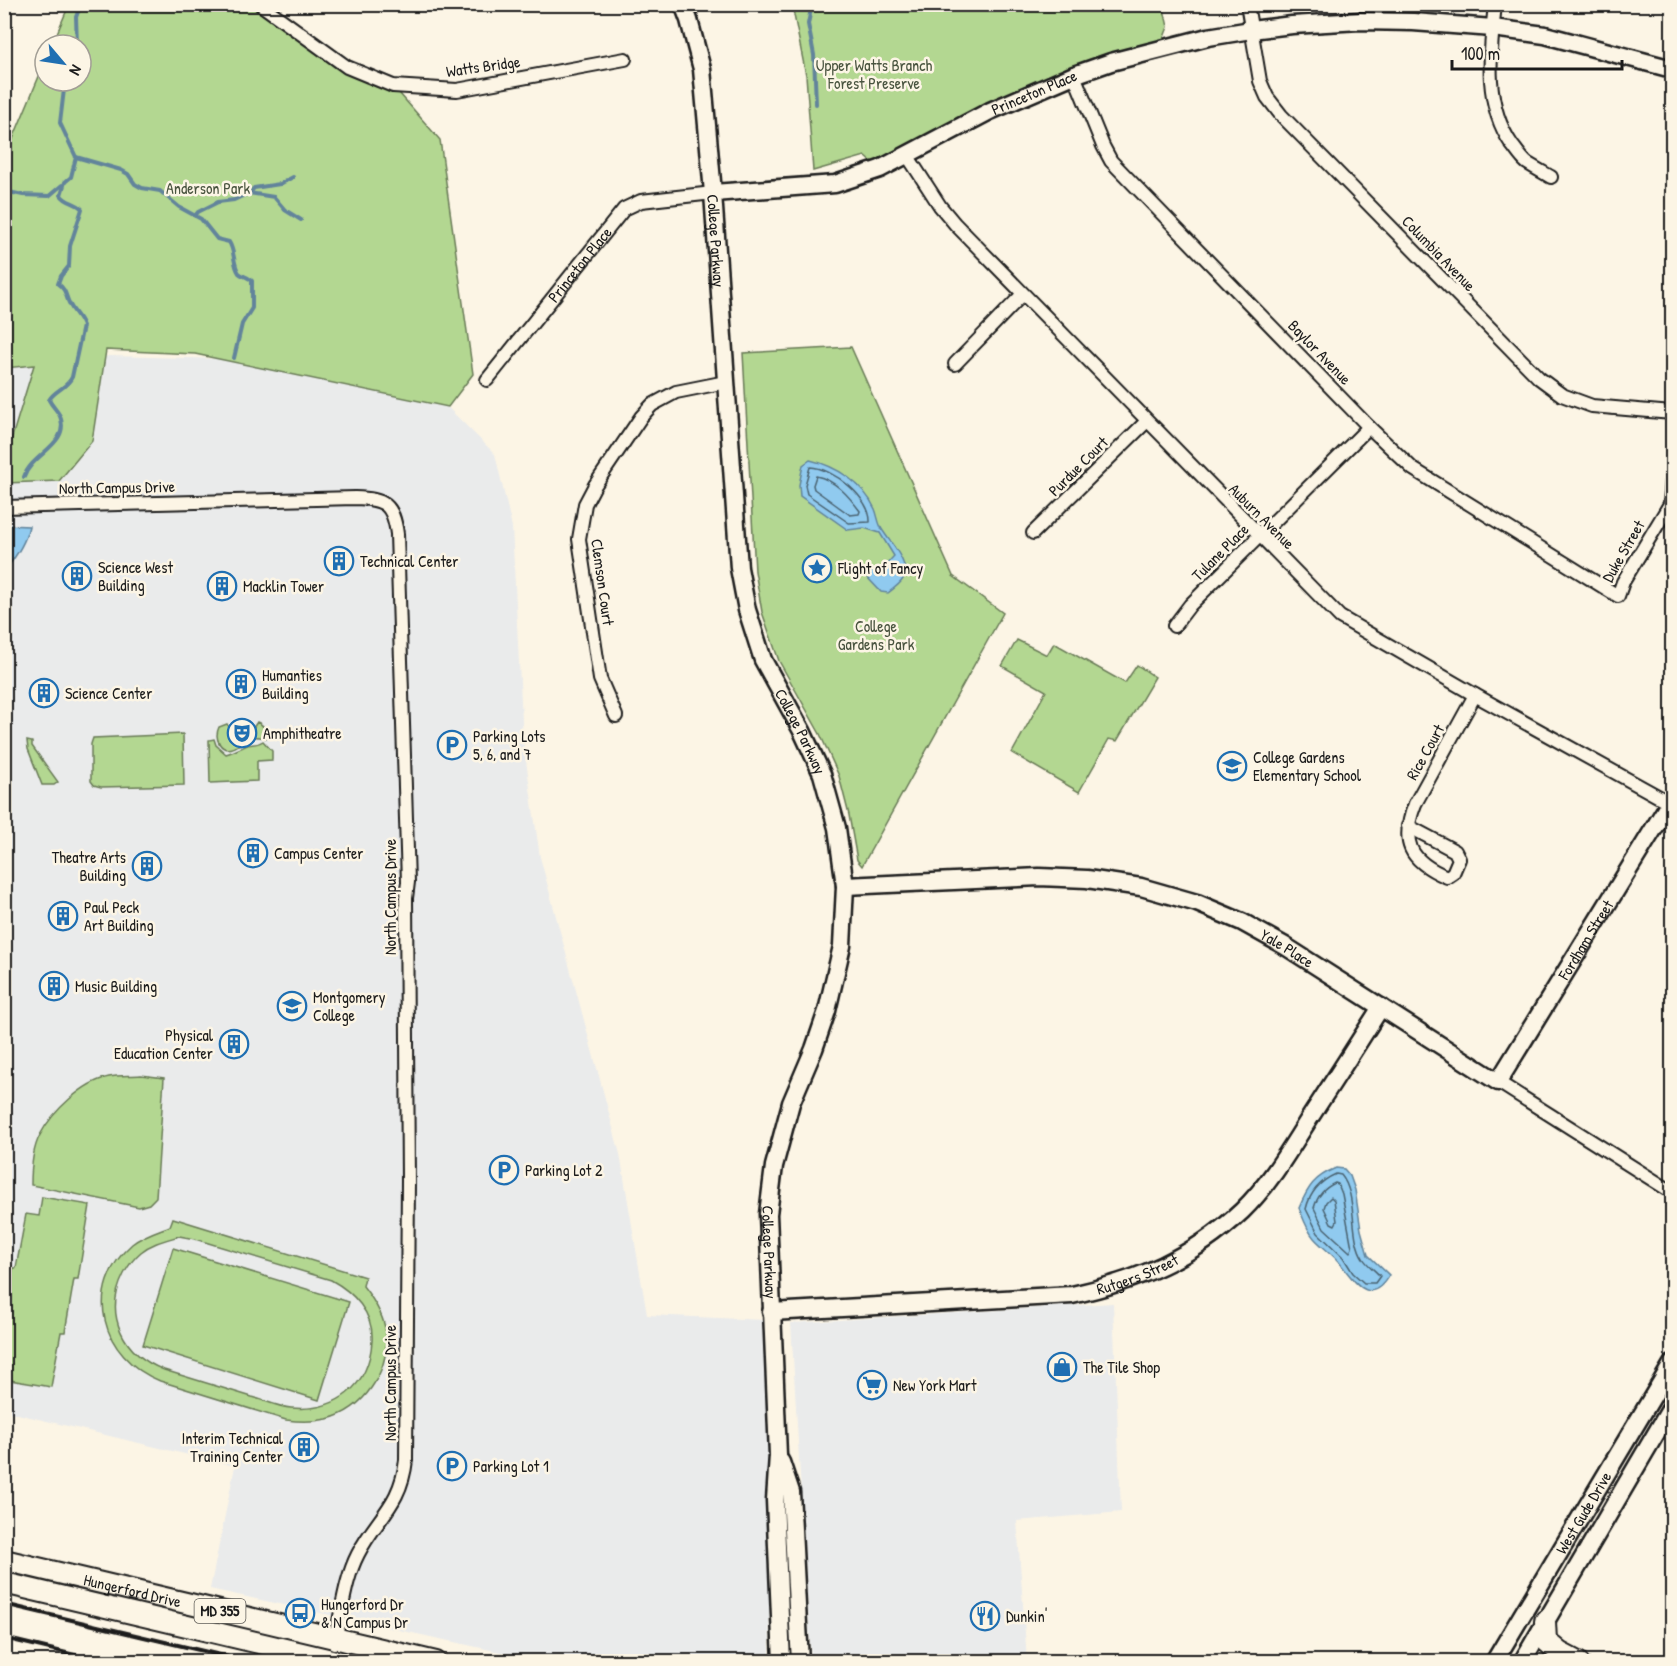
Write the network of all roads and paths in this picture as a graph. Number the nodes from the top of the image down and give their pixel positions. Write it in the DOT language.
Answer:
graph roads {
  1 [pos="260,4"];
  2 [pos="683,4"];
  3 [pos="1247,4"];
  4 [pos="1495,4"];
  5 [pos="1493,28"];
  6 [pos="1251,30"];
  7 [pos="625,59"];
  8 [pos="1672,69"];
  9 [pos="1074,75"];
  10 [pos="907,155"];
  11 [pos="1551,177"];
  12 [pos="713,193"];
  13 [pos="1022,295"];
  14 [pos="955,364"];
  15 [pos="487,380"];
  16 [pos="726,382"];
  17 [pos="1672,413"];
  18 [pos="1146,422"];
  19 [pos="1369,427"];
  20 [pos="1672,479"];
  21 [pos="4,507"];
  22 [pos="1034,533"];
  23 [pos="1259,537"];
  24 [pos="1606,588"];
  25 [pos="1174,626"];
  26 [pos="1475,695"];
  27 [pos="616,716"];
  28 [pos="1672,802"];
  29 [pos="1408,826"];
  30 [pos="845,886"];
  31 [pos="1381,1008"];
  32 [pos="1498,1082"];
  33 [pos="1672,1192"];
  34 [pos="771,1311"];
  35 [pos="1672,1364"];
  36 [pos="1672,1406"];
  37 [pos="778,1455"];
  38 [pos="4,1560"];
  39 [pos="4,1583"];
  40 [pos="1545,1621"];
  41 [pos="335,1638"];
  42 [pos="335,1660"];
  43 [pos="436,1662"];
  44 [pos="782,1662"];
  45 [pos="801,1662"];
  46 [pos="1494,1662"];
  47 [pos="1522,1662"];
  48 [pos="1578,1662"];
  1 -- 7 [label="street, Watts Bridge"];
  2 -- 12 [label="street, College Parkway"];
  3 -- 6 [label="street, Columbia Avenue"];
  4 -- 5 [label="street"];
  5 -- 6 [label="street, Princeton Place"];
  5 -- 8 [label="street, Princeton Place"];
  5 -- 11 [label="street"];
  6 -- 9 [label="street, Princeton Place"];
  6 -- 17 [label="street, Columbia Avenue"];
  9 -- 10 [label="street, Princeton Place"];
  9 -- 19 [label="street, Baylor Avenue"];
  10 -- 12 [label="street, Princeton Place"];
  10 -- 13 [label="street, Auburn Avenue"];
  12 -- 15 [label="street, Princeton Place"];
  12 -- 16 [label="street, College Parkway"];
  13 -- 14 [label="street"];
  13 -- 18 [label="street, Auburn Avenue"];
  16 -- 27 [label="street, Clemson Court"];
  16 -- 30 [label="street, College Parkway"];
  18 -- 22 [label="street, Purdue Court"];
  18 -- 23 [label="street, Auburn Avenue"];
  19 -- 23 [label="street, Tulane Place"];
  19 -- 24 [label="street, Baylor Avenue"];
  20 -- 24 [label="street, Duke Street"];
  21 -- 41 [label="street, North Campus Drive"];
  23 -- 25 [label="street, Tulane Place"];
  23 -- 26 [label="street, Auburn Avenue"];
  26 -- 28 [label="street, Auburn Avenue"];
  26 -- 29 [label="street, Rice Court"];
  28 -- 32 [label="street, Fordham Street"];
  29 -- 29 [label="street"];
  30 -- 31 [label="street, Yale Place"];
  30 -- 34 [label="street, College Parkway"];
  31 -- 32 [label="street, Yale Place"];
  31 -- 34 [label="street, Rutgers Street"];
  32 -- 33 [label="street, Yale Place"];
  34 -- 37 [label="street, College Parkway"];
  35 -- 46 [label="street, West Gude Drive"];
  36 -- 40 [label="street, West Gude Drive"];
  37 -- 44 [label="street, College Parkway"];
  37 -- 45 [label="street, College Parkway"];
  38 -- 41 [label="main road, Hungerford Drive / MD 355"];
  39 -- 42 [label="main road, Hungerford Drive / MD 355"];
  40 -- 47 [label="street, West Gude Drive"];
  40 -- 48 [label="main road"];
  41 -- 42 [label="street, North Campus Drive"];
  41 -- 43 [label="main road, Hungerford Drive / MD 355"];
}
